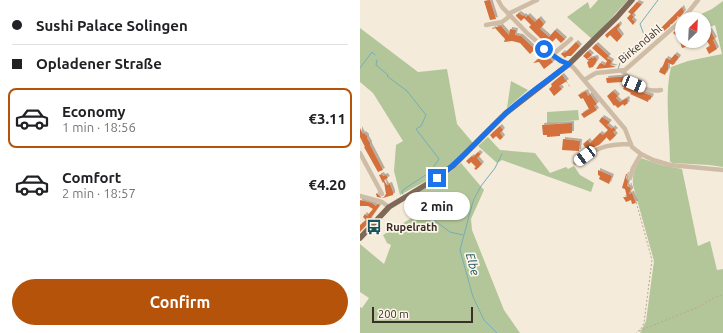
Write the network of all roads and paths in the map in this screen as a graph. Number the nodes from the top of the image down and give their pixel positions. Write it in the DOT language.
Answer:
graph roads {
  1 [pos="498,0"];
  2 [pos="537,0"];
  3 [pos="632,0"];
  4 [pos="698,0"];
  5 [pos="526,2"];
  6 [pos="689,12"];
  7 [pos="509,15"];
  8 [pos="486,25"];
  9 [pos="675,27"];
  10 [pos="571,39"];
  11 [pos="553,55"];
  12 [pos="680,56"];
  13 [pos="569,64"];
  14 [pos="674,64"];
  15 [pos="622,71"];
  16 [pos="564,78"];
  17 [pos="584,80"];
  18 [pos="570,87"];
  19 [pos="661,90"];
  20 [pos="631,144"];
  21 [pos="360,152"];
  22 [pos="641,154"];
  23 [pos="575,163"];
  24 [pos="723,170"];
  25 [pos="630,178"];
  26 [pos="382,194"];
  27 [pos="360,196"];
  28 [pos="389,207"];
  29 [pos="360,238"];
  30 [pos="723,295"];
  31 [pos="639,331"];
  32 [pos="636,333"];
  1 -- 7 [label="street"];
  2 -- 5 [label="street"];
  3 -- 13 [label="main road"];
  4 -- 6 [label="street, Birkendahl"];
  5 -- 7 [label="street"];
  7 -- 8 [label="street"];
  7 -- 11 [label="street"];
  9 -- 15 [label="street, Birkendahl"];
  10 -- 11 [label="street"];
  11 -- 13 [label="street"];
  12 -- 14 [label="path"];
  13 -- 17 [label="street"];
  13 -- 28 [label="main road"];
  15 -- 17 [label="street, Birkendahl"];
  15 -- 19 [label="street"];
  16 -- 18 [label="path"];
  17 -- 20 [label="street"];
  20 -- 22 [label="street"];
  20 -- 23 [label="street"];
  21 -- 26 [label="street"];
  22 -- 24 [label="street"];
  22 -- 25 [label="street"];
  25 -- 31 [label="path"];
  27 -- 28 [label="street"];
  28 -- 29 [label="main road"];
  30 -- 31 [label="path"];
  31 -- 32 [label="path"];
}
